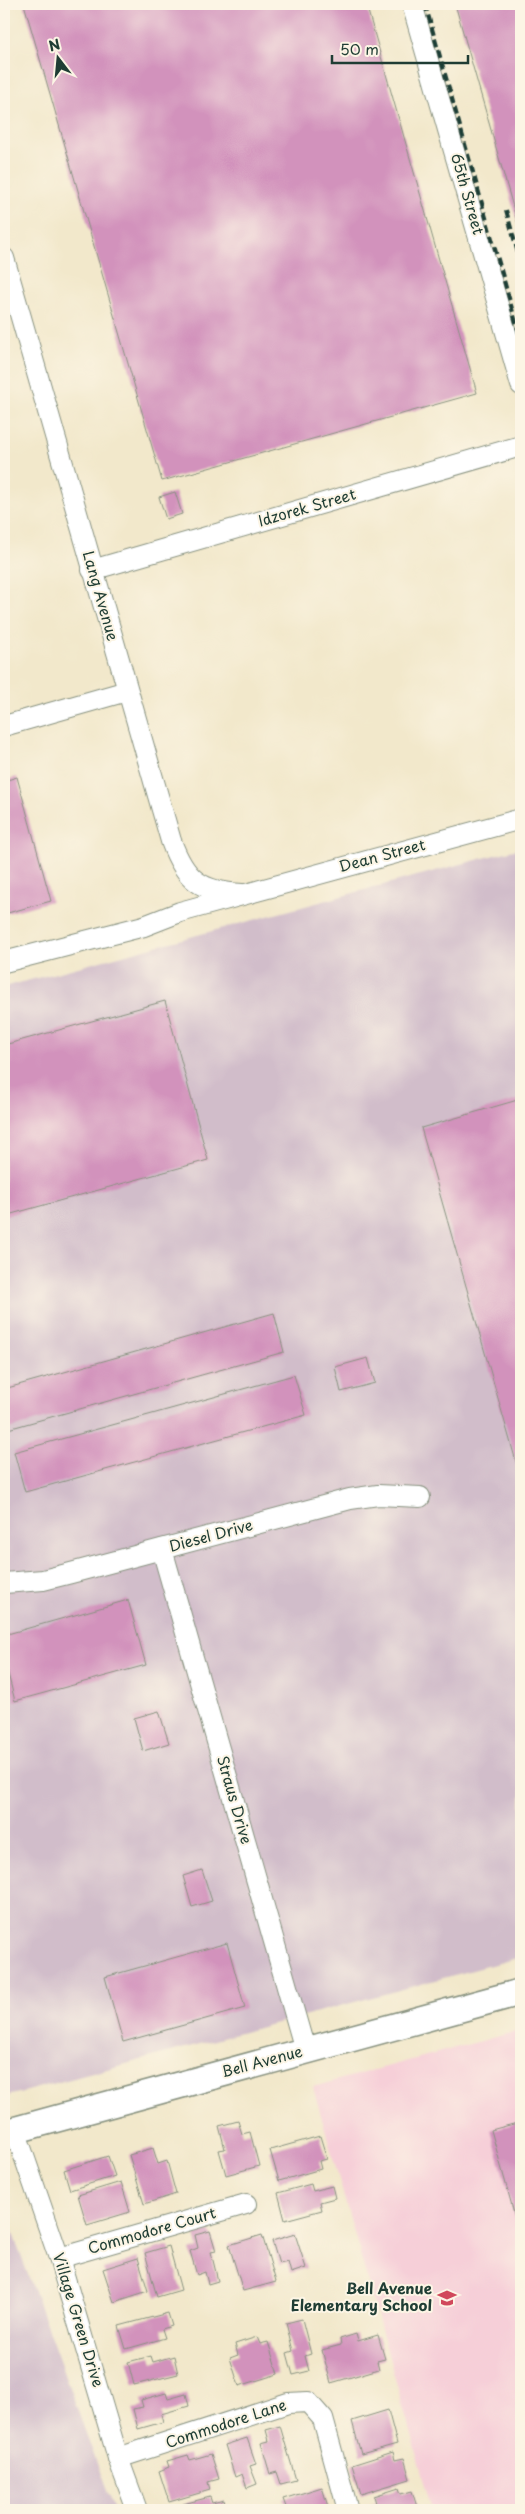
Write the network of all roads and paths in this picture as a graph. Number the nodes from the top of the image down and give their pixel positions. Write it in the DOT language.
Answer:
graph roads {
  1 [pos="412,4"];
  2 [pos="4,258"];
  3 [pos="521,385"];
  4 [pos="521,446"];
  5 [pos="92,570"];
  6 [pos="127,691"];
  7 [pos="4,726"];
  8 [pos="521,819"];
  9 [pos="242,894"];
  10 [pos="4,962"];
  11 [pos="420,1497"];
  12 [pos="162,1549"];
  13 [pos="4,1583"];
  14 [pos="521,1992"];
  15 [pos="305,2050"];
  16 [pos="9,2131"];
  17 [pos="246,2204"];
  18 [pos="59,2258"];
  19 [pos="118,2458"];
  20 [pos="137,2510"];
  21 [pos="348,2510"];
  1 -- 3 [label="street, 65th Street"];
  2 -- 5 [label="street, Lang Avenue"];
  4 -- 5 [label="street, Idzorek Street"];
  5 -- 6 [label="street, Lang Avenue"];
  6 -- 7 [label="street"];
  6 -- 9 [label="street, Lang Avenue"];
  8 -- 9 [label="street, Dean Street"];
  9 -- 10 [label="street, Dean Street"];
  11 -- 12 [label="street, Diesel Drive"];
  12 -- 13 [label="street, Diesel Drive"];
  12 -- 15 [label="street, Straus Drive"];
  14 -- 15 [label="main road, Bell Avenue"];
  15 -- 16 [label="main road, Bell Avenue"];
  16 -- 18 [label="street, Village Green Drive"];
  17 -- 18 [label="street, Commodore Court"];
  18 -- 19 [label="street, Village Green Drive"];
  19 -- 20 [label="street, Village Green Drive"];
  19 -- 21 [label="street, Commodore Lane"];
}
